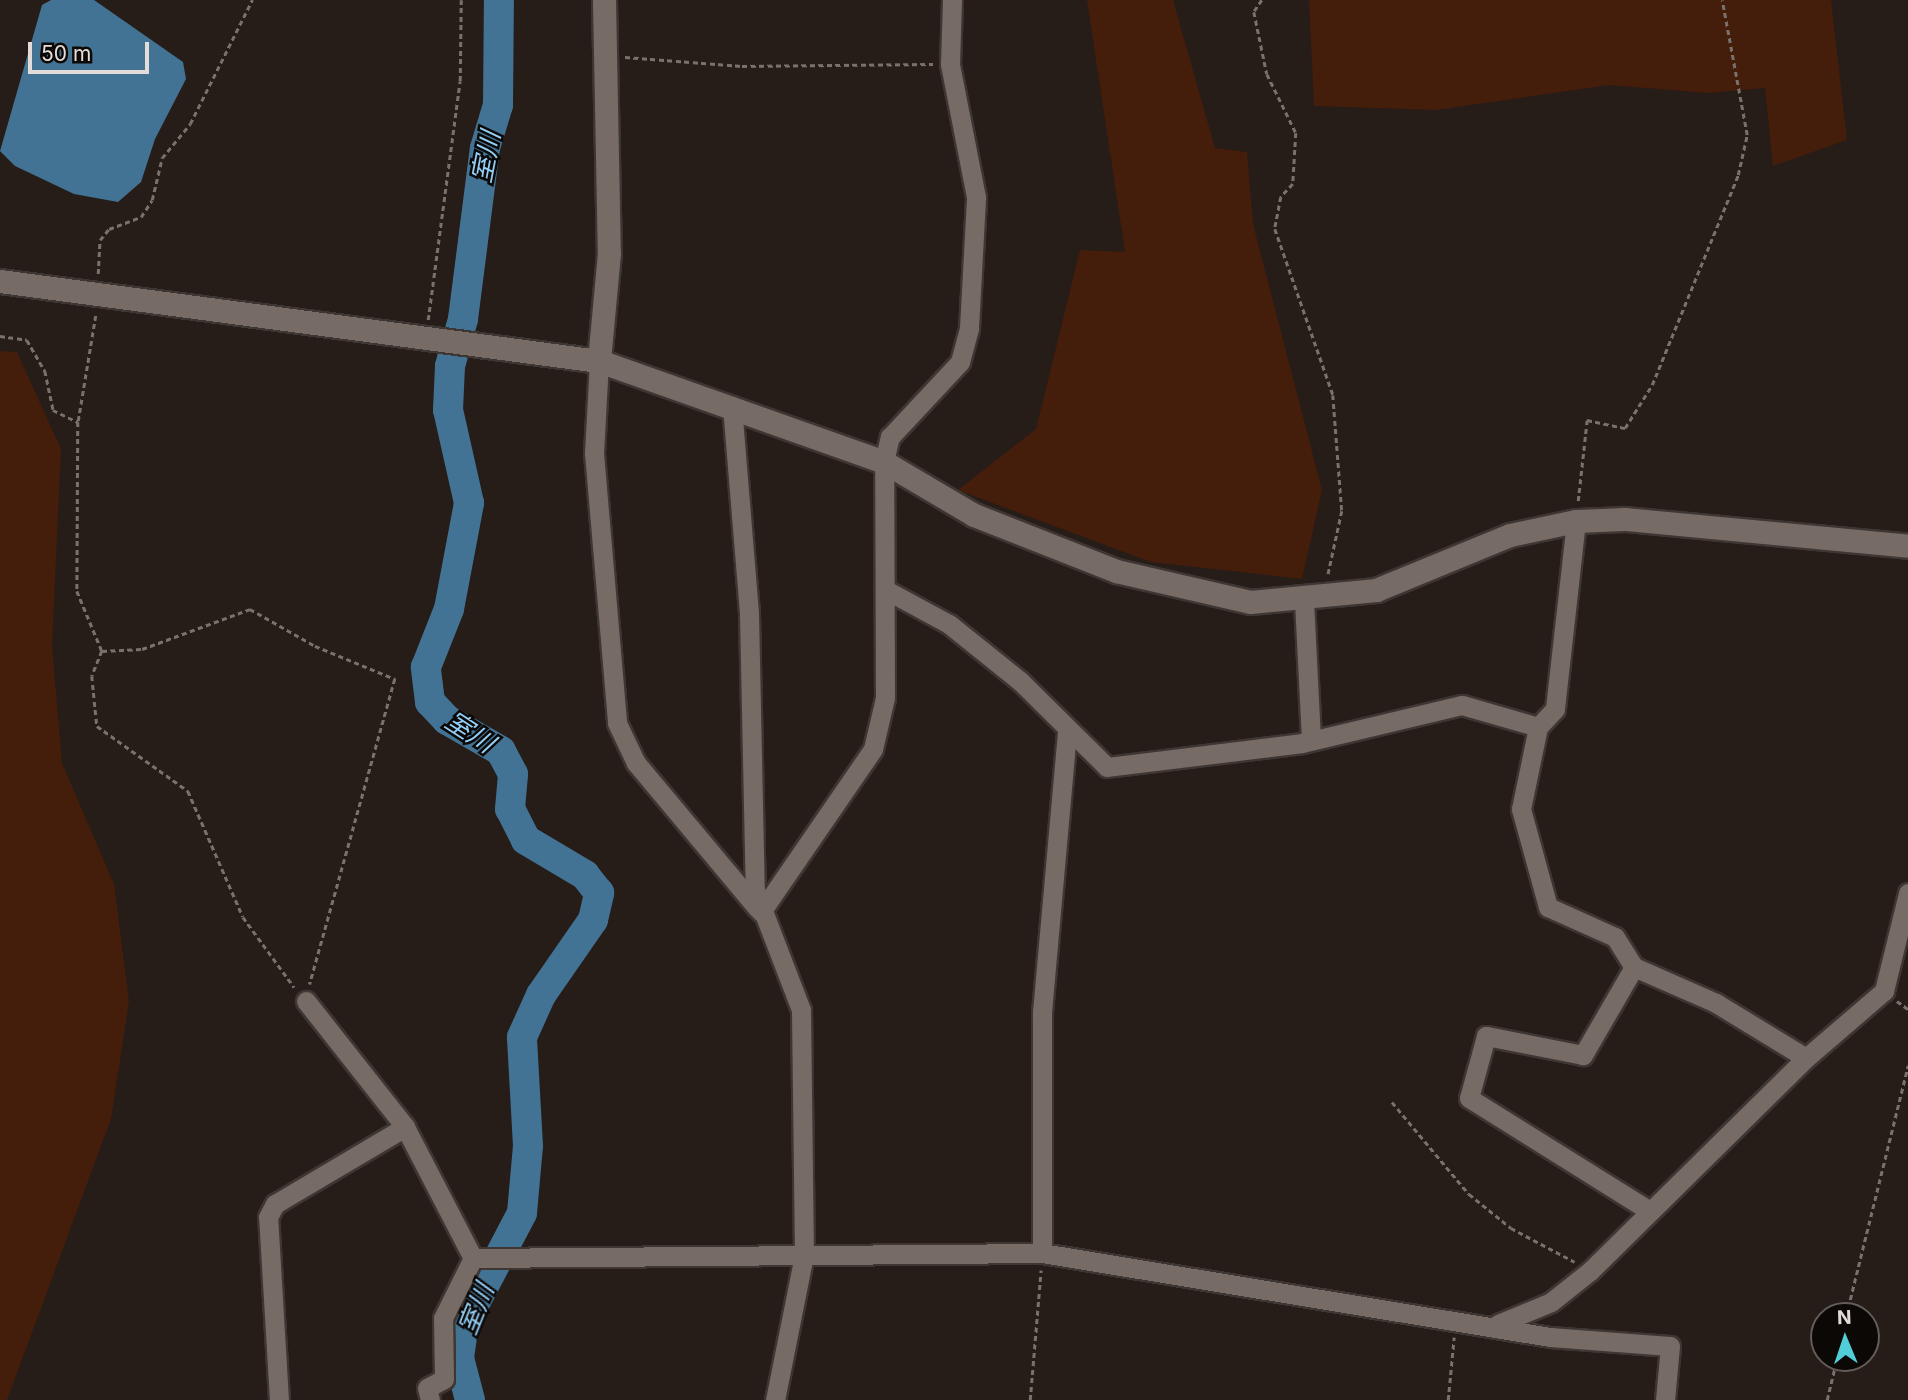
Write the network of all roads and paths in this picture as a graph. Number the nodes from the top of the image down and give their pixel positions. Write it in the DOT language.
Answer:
graph roads {
  1 [pos="252,0"];
  2 [pos="461,0"];
  3 [pos="604,0"];
  4 [pos="952,0"];
  5 [pos="1262,0"];
  6 [pos="1722,0"];
  7 [pos="604,55"];
  8 [pos="950,64"];
  9 [pos="0,281"];
  10 [pos="97,293"];
  11 [pos="0,336"];
  12 [pos="427,336"];
  13 [pos="599,361"];
  14 [pos="732,406"];
  15 [pos="78,422"];
  16 [pos="884,461"];
  17 [pos="1576,521"];
  18 [pos="1908,546"];
  19 [pos="1327,581"];
  20 [pos="887,590"];
  21 [pos="1304,601"];
  22 [pos="102,651"];
  23 [pos="1538,727"];
  24 [pos="1067,732"];
  25 [pos="1311,740"];
  26 [pos="1908,893"];
  27 [pos="761,912"];
  28 [pos="1634,967"];
  29 [pos="306,1001"];
  30 [pos="1806,1058"];
  31 [pos="1908,1066"];
  32 [pos="1392,1102"];
  33 [pos="405,1127"];
  34 [pos="1650,1211"];
  35 [pos="1042,1253"];
  36 [pos="804,1255"];
  37 [pos="473,1258"];
  38 [pos="1590,1271"];
  39 [pos="1849,1302"];
  40 [pos="1455,1322"];
  41 [pos="1498,1324"];
  42 [pos="1834,1372"];
  43 [pos="279,1400"];
  44 [pos="430,1400"];
  45 [pos="775,1400"];
  46 [pos="1030,1400"];
  47 [pos="1448,1400"];
  48 [pos="1665,1400"];
  49 [pos="1827,1400"];
  1 -- 10 [label="path"];
  2 -- 12 [label="path"];
  3 -- 7 [label="street"];
  4 -- 8 [label="street"];
  5 -- 19 [label="path"];
  6 -- 17 [label="path"];
  7 -- 8 [label="path"];
  7 -- 13 [label="street"];
  8 -- 16 [label="street"];
  9 -- 10 [label="street"];
  10 -- 12 [label="street"];
  10 -- 15 [label="path"];
  11 -- 15 [label="path"];
  12 -- 13 [label="street"];
  13 -- 14 [label="street"];
  13 -- 27 [label="street"];
  14 -- 16 [label="street"];
  14 -- 27 [label="street"];
  15 -- 22 [label="path"];
  16 -- 20 [label="street"];
  16 -- 21 [label="street"];
  17 -- 18 [label="street"];
  17 -- 21 [label="street"];
  17 -- 23 [label="street"];
  20 -- 24 [label="street"];
  20 -- 27 [label="street"];
  21 -- 25 [label="street"];
  22 -- 29 [label="path"];
  22 -- 29 [label="path"];
  23 -- 25 [label="street"];
  23 -- 28 [label="street"];
  24 -- 25 [label="street"];
  24 -- 35 [label="street"];
  26 -- 30 [label="street"];
  27 -- 36 [label="street"];
  28 -- 30 [label="street"];
  28 -- 34 [label="street"];
  29 -- 33 [label="street"];
  30 -- 34 [label="street"];
  31 -- 39 [label="path"];
  32 -- 38 [label="path"];
  33 -- 37 [label="street"];
  33 -- 43 [label="street"];
  34 -- 38 [label="street"];
  35 -- 36 [label="street"];
  35 -- 40 [label="street"];
  35 -- 46 [label="path"];
  36 -- 37 [label="street"];
  36 -- 45 [label="street"];
  37 -- 44 [label="street"];
  38 -- 41 [label="street"];
  40 -- 41 [label="street"];
  40 -- 47 [label="path"];
  41 -- 48 [label="street"];
  42 -- 49 [label="path"];
}
